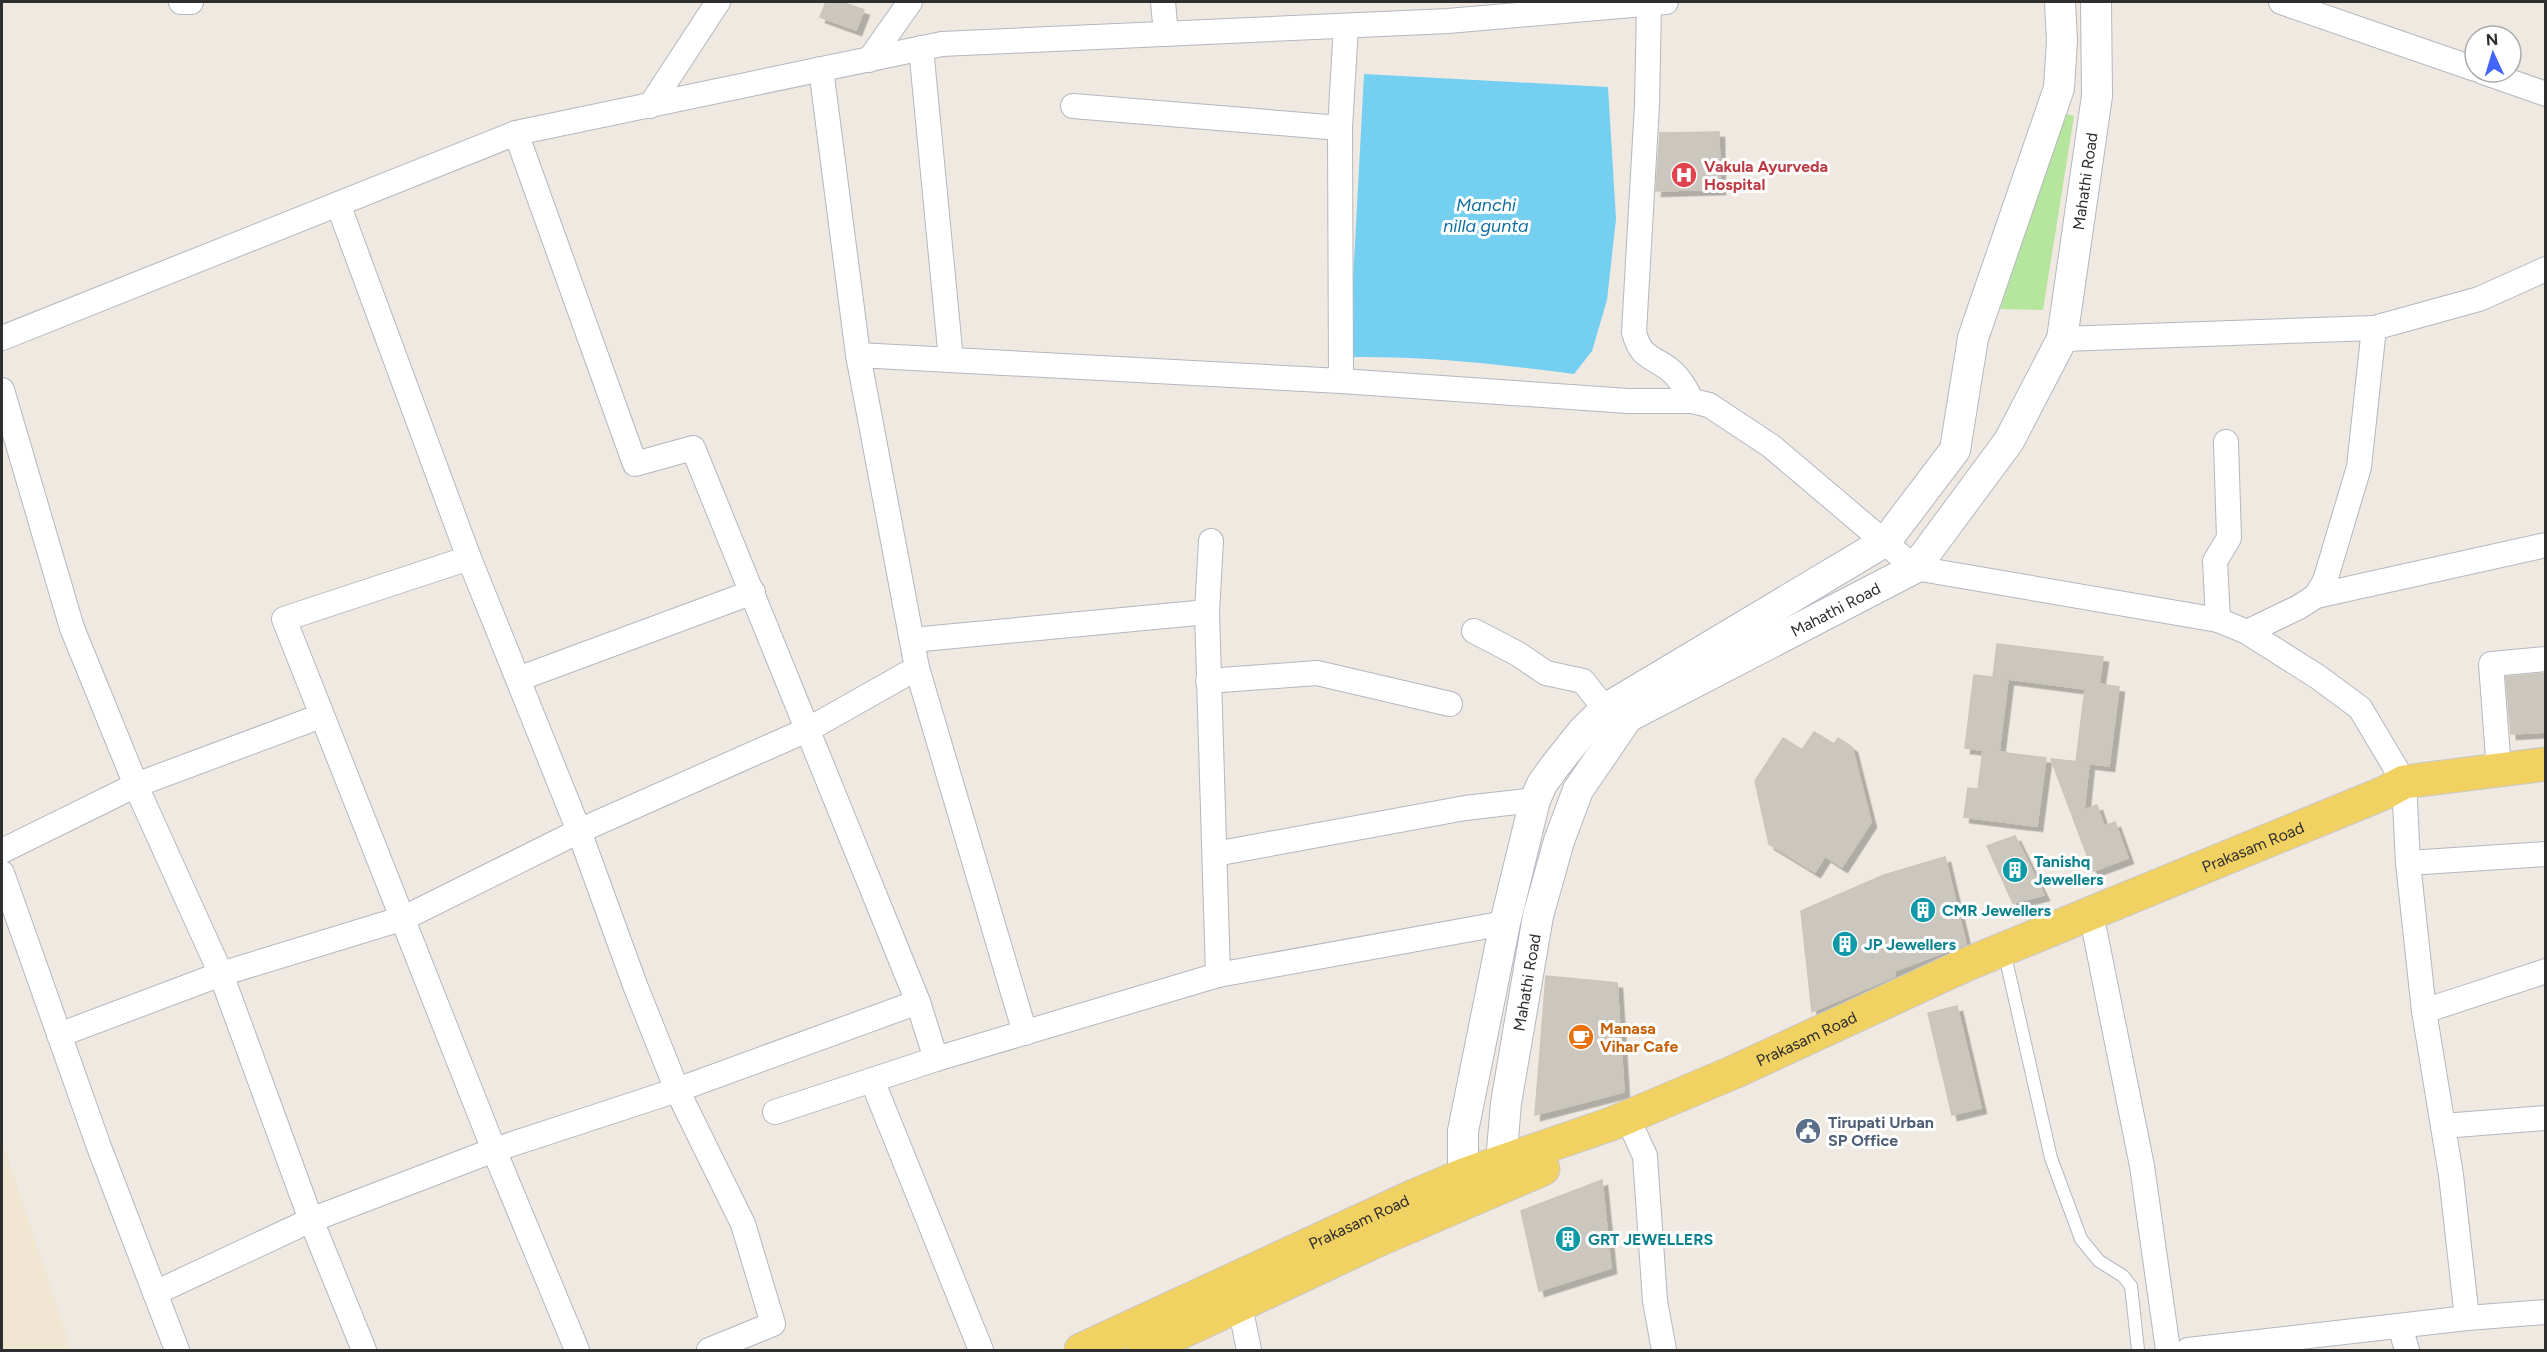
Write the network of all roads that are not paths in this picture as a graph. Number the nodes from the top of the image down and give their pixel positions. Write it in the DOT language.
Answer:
graph roads {
  1 [pos="181,2"];
  2 [pos="191,2"];
  3 [pos="718,2"];
  4 [pos="910,2"];
  5 [pos="1163,2"];
  6 [pos="1657,2"];
  7 [pos="2060,2"];
  8 [pos="2096,2"];
  9 [pos="2281,2"];
  10 [pos="1375,13"];
  11 [pos="1346,26"];
  12 [pos="1166,34"];
  13 [pos="921,48"];
  14 [pos="868,60"];
  15 [pos="2463,65"];
  16 [pos="821,69"];
  17 [pos="2517,84"];
  18 [pos="2546,94"];
  19 [pos="650,106"];
  20 [pos="1073,106"];
  21 [pos="1340,128"];
  22 [pos="516,133"];
  23 [pos="338,204"];
  24 [pos="2546,269"];
  25 [pos="2374,328"];
  26 [pos="2,338"];
  27 [pos="2062,339"];
  28 [pos="858,355"];
  29 [pos="951,360"];
  30 [pos="1341,381"];
  31 [pos="2,390"];
  32 [pos="1692,401"];
  33 [pos="2226,442"];
  34 [pos="1211,541"];
  35 [pos="1886,541"];
  36 [pos="2546,545"];
  37 [pos="469,558"];
  38 [pos="1915,568"];
  39 [pos="753,592"];
  40 [pos="2316,596"];
  41 [pos="1208,612"];
  42 [pos="2218,620"];
  43 [pos="1474,631"];
  44 [pos="2247,632"];
  45 [pos="912,640"];
  46 [pos="2546,659"];
  47 [pos="917,668"];
  48 [pos="518,679"];
  49 [pos="1208,681"];
  50 [pos="1450,704"];
  51 [pos="1605,709"];
  52 [pos="321,716"];
  53 [pos="809,729"];
  54 [pos="2546,764"];
  55 [pos="2499,770"];
  56 [pos="2546,782"];
  57 [pos="136,785"];
  58 [pos="2404,791"];
  59 [pos="1535,800"];
  60 [pos="579,831"];
  61 [pos="2,851"];
  62 [pos="1215,854"];
  63 [pos="2546,854"];
  64 [pos="2408,863"];
  65 [pos="2,873"];
  66 [pos="404,918"];
  67 [pos="1505,923"];
  68 [pos="2094,928"];
  69 [pos="2006,958"];
  70 [pos="2546,971"];
  71 [pos="221,974"];
  72 [pos="1218,975"];
  73 [pos="918,1002"];
  74 [pos="2424,1011"];
  75 [pos="1025,1033"];
  76 [pos="59,1035"];
  77 [pos="936,1059"];
  78 [pos="872,1080"];
  79 [pos="677,1089"];
  80 [pos="775,1112"];
  81 [pos="2546,1118"];
  82 [pos="2443,1126"];
  83 [pos="1634,1132"];
  84 [pos="494,1150"];
  85 [pos="1506,1173"];
  86 [pos="1469,1186"];
  87 [pos="311,1220"];
  88 [pos="155,1293"];
  89 [pos="1240,1306"];
  90 [pos="2546,1312"];
  91 [pos="2467,1318"];
  92 [pos="2400,1326"];
  93 [pos="2349,1341"];
  94 [pos="177,1350"];
  95 [pos="364,1350"];
  96 [pos="577,1350"];
  97 [pos="709,1350"];
  98 [pos="981,1350"];
  99 [pos="1081,1350"];
  100 [pos="1143,1350"];
  101 [pos="1250,1350"];
  102 [pos="1664,1350"];
  103 [pos="2138,1350"];
  104 [pos="2168,1350"];
  105 [pos="2188,1350"];
  106 [pos="2407,1350"];
  1 -- 2 [label="street"];
  3 -- 19 [label="street"];
  4 -- 14 [label="street"];
  5 -- 12 [label="street"];
  6 -- 10 [label="street"];
  6 -- 32 [label="street"];
  7 -- 35 [label="street, Mahathi Road"];
  8 -- 27 [label="street, Mahathi Road"];
  9 -- 15 [label="street"];
  10 -- 11 [label="street"];
  11 -- 12 [label="street"];
  11 -- 21 [label="street"];
  12 -- 13 [label="street"];
  13 -- 14 [label="street"];
  13 -- 29 [label="street"];
  14 -- 16 [label="street"];
  16 -- 19 [label="street"];
  16 -- 28 [label="street"];
  17 -- 18 [label="street"];
  19 -- 22 [label="street"];
  20 -- 21 [label="street"];
  21 -- 30 [label="street"];
  22 -- 23 [label="street"];
  22 -- 39 [label="street"];
  23 -- 26 [label="street"];
  23 -- 37 [label="street"];
  24 -- 25 [label="street"];
  25 -- 27 [label="street"];
  25 -- 40 [label="street"];
  27 -- 38 [label="street, Mahathi Road"];
  28 -- 29 [label="street"];
  28 -- 45 [label="street"];
  29 -- 30 [label="street"];
  30 -- 32 [label="street"];
  31 -- 57 [label="street"];
  32 -- 35 [label="street"];
  33 -- 42 [label="street"];
  34 -- 41 [label="street"];
  35 -- 38 [label="street"];
  35 -- 51 [label="street, Mahathi Road"];
  36 -- 40 [label="street"];
  37 -- 48 [label="street"];
  37 -- 52 [label="street"];
  38 -- 42 [label="street"];
  38 -- 85 [label="street, Mahathi Road"];
  39 -- 48 [label="street"];
  39 -- 53 [label="street"];
  40 -- 44 [label="street"];
  41 -- 45 [label="street"];
  41 -- 49 [label="street"];
  42 -- 44 [label="street"];
  43 -- 51 [label="street"];
  44 -- 58 [label="street"];
  45 -- 47 [label="street"];
  46 -- 55 [label="street"];
  47 -- 53 [label="street"];
  47 -- 75 [label="street"];
  48 -- 60 [label="street"];
  49 -- 50 [label="street"];
  49 -- 62 [label="street"];
  51 -- 59 [label="street, Mahathi Road"];
  52 -- 57 [label="street"];
  52 -- 66 [label="street"];
  53 -- 60 [label="street"];
  53 -- 73 [label="street"];
  54 -- 55 [label="main road, Prakasam Road"];
  55 -- 58 [label="main road, Prakasam Road"];
  56 -- 58 [label="main road, Prakasam Road"];
  57 -- 61 [label="street"];
  57 -- 71 [label="street"];
  58 -- 64 [label="street"];
  58 -- 68 [label="main road, Prakasam Road"];
  58 -- 69 [label="main road, Prakasam Road"];
  59 -- 62 [label="street"];
  59 -- 67 [label="street, Mahathi Road"];
  60 -- 66 [label="street"];
  60 -- 79 [label="street"];
  62 -- 72 [label="street"];
  63 -- 64 [label="street"];
  64 -- 74 [label="street"];
  65 -- 76 [label="street"];
  66 -- 71 [label="street"];
  66 -- 84 [label="street"];
  67 -- 72 [label="street"];
  67 -- 86 [label="street, Mahathi Road"];
  68 -- 69 [label="main road, Prakasam Road"];
  68 -- 104 [label="street"];
  69 -- 83 [label="main road, Prakasam Road"];
  69 -- 85 [label="main road, Prakasam Road"];
  69 -- 103 [label="lane"];
  70 -- 74 [label="street"];
  71 -- 76 [label="street"];
  71 -- 87 [label="street"];
  72 -- 75 [label="street"];
  73 -- 77 [label="street"];
  73 -- 79 [label="street"];
  74 -- 82 [label="street"];
  75 -- 77 [label="street"];
  76 -- 88 [label="street"];
  77 -- 78 [label="street"];
  78 -- 80 [label="street"];
  78 -- 98 [label="street"];
  79 -- 84 [label="street"];
  79 -- 97 [label="street"];
  81 -- 82 [label="street"];
  82 -- 91 [label="street"];
  83 -- 85 [label="main road, Prakasam Road"];
  83 -- 102 [label="street"];
  84 -- 87 [label="street"];
  84 -- 96 [label="street"];
  85 -- 86 [label="main road, Prakasam Road"];
  86 -- 89 [label="main road, Prakasam Road"];
  86 -- 99 [label="main road, Prakasam Road"];
  87 -- 88 [label="street"];
  87 -- 95 [label="street"];
  88 -- 94 [label="street"];
  89 -- 100 [label="main road, Prakasam Road"];
  89 -- 101 [label="street"];
  90 -- 91 [label="street"];
  91 -- 92 [label="street"];
  92 -- 93 [label="street"];
  92 -- 106 [label="street"];
  93 -- 105 [label="street"];
}
